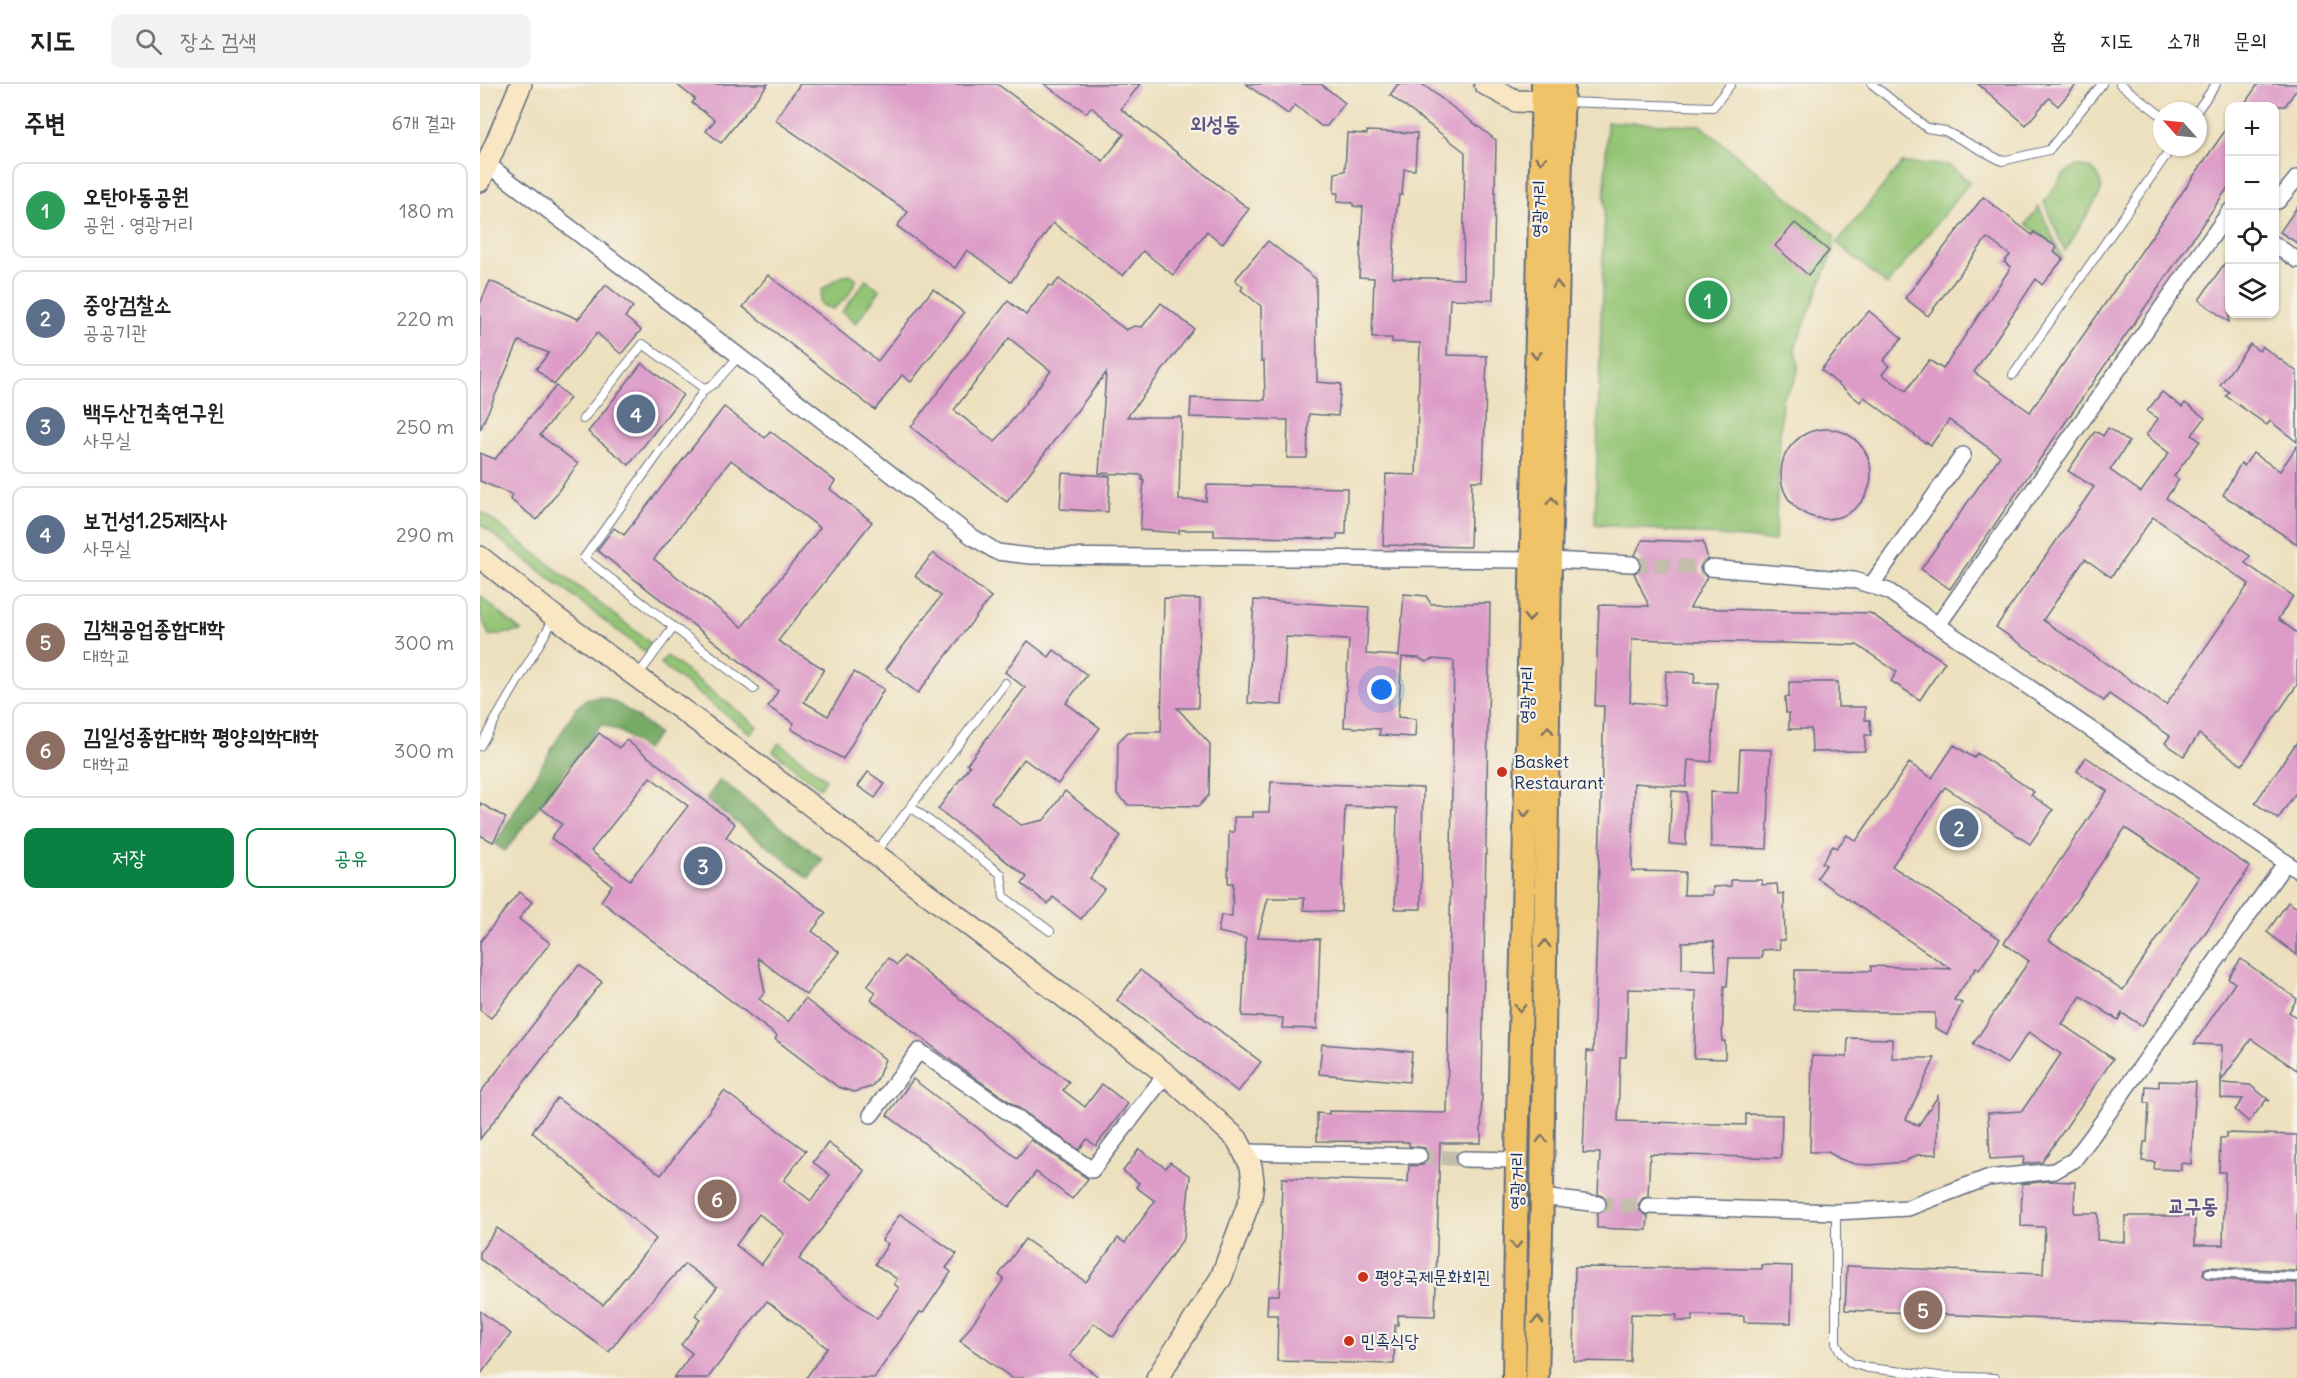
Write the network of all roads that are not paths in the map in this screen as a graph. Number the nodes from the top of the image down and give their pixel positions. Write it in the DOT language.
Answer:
graph roads {
  1 [pos="521,84"];
  2 [pos="1485,84"];
  3 [pos="1731,84"];
  4 [pos="1872,84"];
  5 [pos="2102,84"];
  6 [pos="2120,84"];
  7 [pos="2216,84"];
  8 [pos="1552,93"];
  9 [pos="2203,102"];
  10 [pos="2153,109"];
  11 [pos="2166,156"];
  12 [pos="484,172"];
  13 [pos="2297,178"];
  14 [pos="2279,200"];
  15 [pos="2225,218"];
  16 [pos="2279,247"];
  17 [pos="2297,260"];
  18 [pos="740,356"];
  19 [pos="2013,375"];
  20 [pos="705,389"];
  21 [pos="584,419"];
  22 [pos="1963,455"];
  23 [pos="480,557"];
  24 [pos="1540,560"];
  25 [pos="1632,564"];
  26 [pos="1710,568"];
  27 [pos="1872,584"];
  28 [pos="555,617"];
  29 [pos="1938,625"];
  30 [pos="673,628"];
  31 [pos="637,676"];
  32 [pos="1005,683"];
  33 [pos="754,688"];
  34 [pos="480,746"];
  35 [pos="911,807"];
  36 [pos="875,854"];
  37 [pos="2291,866"];
  38 [pos="1050,931"];
  39 [pos="1166,1074"];
  40 [pos="871,1114"];
  41 [pos="1245,1152"];
  42 [pos="1419,1156"];
  43 [pos="1464,1159"];
  44 [pos="1517,1160"];
  45 [pos="1542,1197"];
  46 [pos="1598,1204"];
  47 [pos="1648,1206"];
  48 [pos="1836,1212"];
  49 [pos="2209,1273"];
  50 [pos="2297,1277"];
  51 [pos="1157,1378"];
  52 [pos="1514,1378"];
  53 [pos="1537,1378"];
  54 [pos="1995,1378"];
  1 -- 12 [label="street"];
  2 -- 8 [label="street"];
  3 -- 8 [label="lane"];
  4 -- 5 [label="lane"];
  6 -- 10 [label="lane"];
  7 -- 9 [label="lane"];
  8 -- 24 [label="main road, 영광거리"];
  11 -- 19 [label="lane"];
  12 -- 18 [label="street"];
  13 -- 14 [label="street"];
  15 -- 29 [label="street"];
  16 -- 17 [label="street"];
  18 -- 20 [label="lane"];
  18 -- 24 [label="street"];
  20 -- 21 [label="lane"];
  20 -- 30 [label="lane"];
  22 -- 27 [label="street"];
  23 -- 28 [label="street"];
  24 -- 25 [label="street"];
  24 -- 44 [label="main road, 영광거리, one-way"];
  45 -- 24 [label="main road, 영광거리, one-way"];
  26 -- 27 [label="street"];
  27 -- 29 [label="street"];
  28 -- 31 [label="street"];
  28 -- 34 [label="lane"];
  29 -- 37 [label="street"];
  30 -- 31 [label="lane"];
  30 -- 33 [label="lane"];
  31 -- 36 [label="street"];
  32 -- 35 [label="lane"];
  35 -- 36 [label="lane"];
  35 -- 38 [label="lane"];
  36 -- 39 [label="street"];
  37 -- 48 [label="street"];
  39 -- 40 [label="street"];
  39 -- 41 [label="street"];
  41 -- 42 [label="street"];
  41 -- 51 [label="street"];
  43 -- 44 [label="street"];
  44 -- 52 [label="main road, 영광거리, one-way"];
  45 -- 46 [label="street"];
  53 -- 45 [label="main road, 영광거리, one-way"];
  47 -- 48 [label="street"];
  48 -- 54 [label="lane"];
  49 -- 50 [label="lane"];
}
